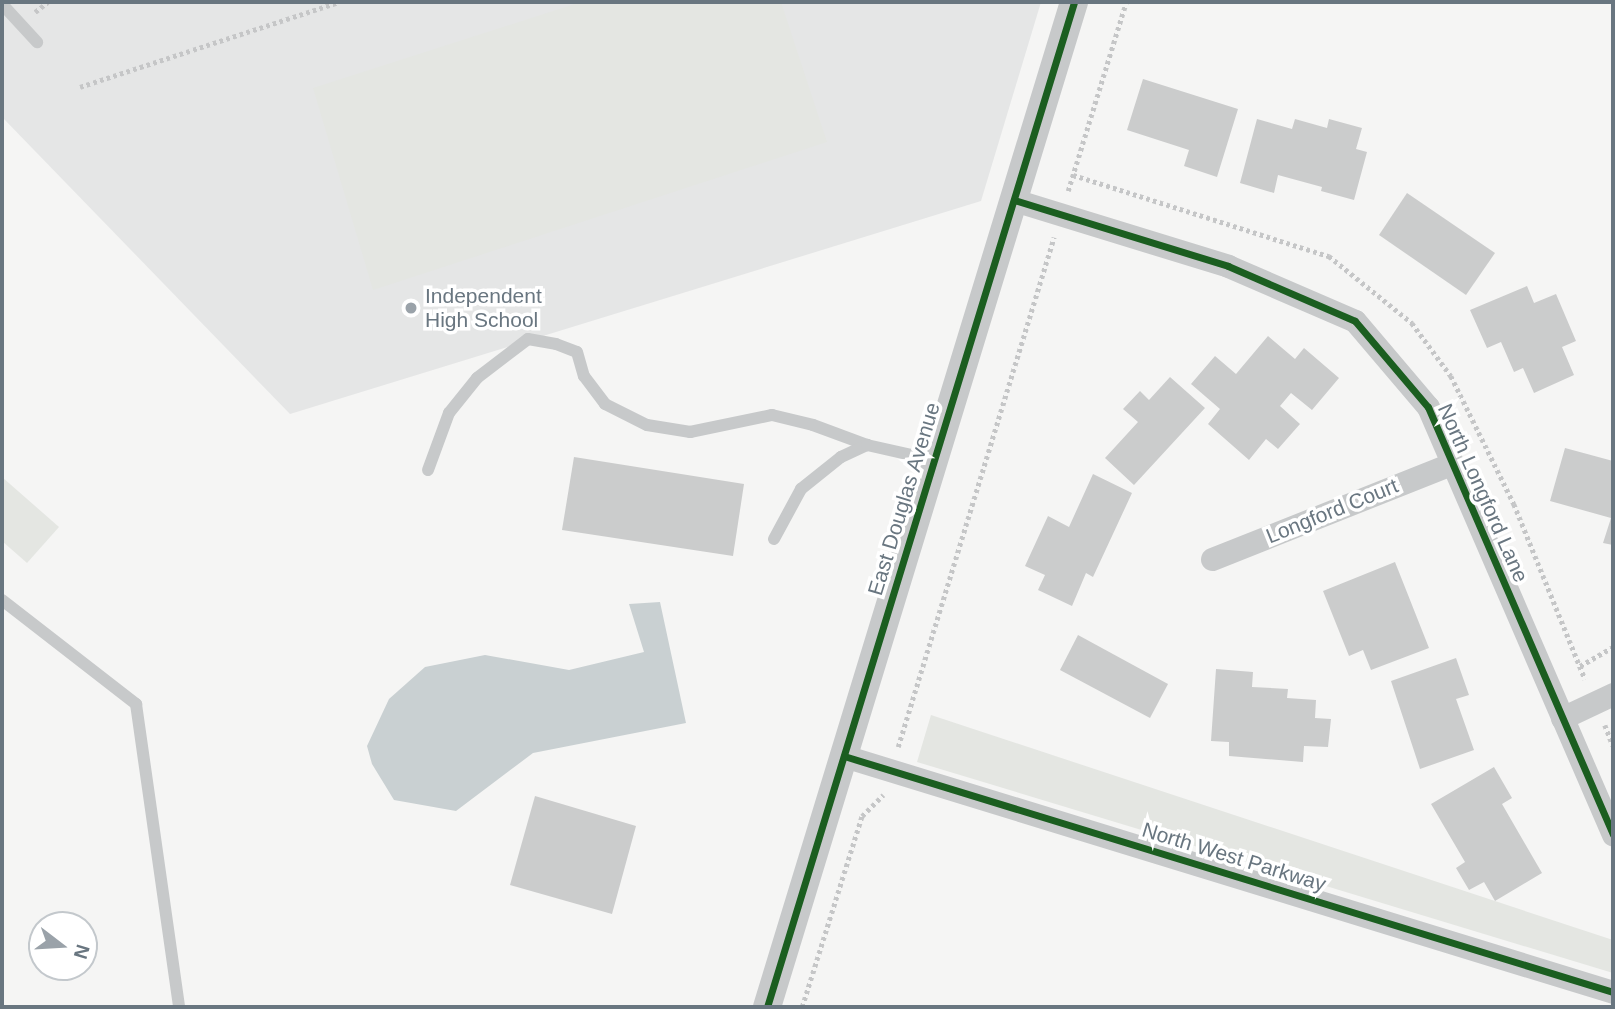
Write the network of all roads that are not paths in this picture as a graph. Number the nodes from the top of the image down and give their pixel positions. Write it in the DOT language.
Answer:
graph roads {
  1 [pos="1074,2"];
  2 [pos="2,4"];
  3 [pos="37,42"];
  4 [pos="1014,200"];
  5 [pos="867,445"];
  6 [pos="934,460"];
  7 [pos="1453,463"];
  8 [pos="428,470"];
  9 [pos="774,539"];
  10 [pos="1212,559"];
  11 [pos="2,600"];
  12 [pos="1613,694"];
  13 [pos="1562,718"];
  14 [pos="844,756"];
  15 [pos="1613,835"];
  16 [pos="1613,992"];
  17 [pos="179,1007"];
  18 [pos="767,1007"];
  1 -- 4 [label="street, East Douglas Avenue"];
  2 -- 3 [label="lane"];
  4 -- 6 [label="street, East Douglas Avenue"];
  4 -- 7 [label="street, North Longford Lane"];
  5 -- 6 [label="lane"];
  5 -- 8 [label="lane"];
  5 -- 9 [label="lane"];
  6 -- 14 [label="street, East Douglas Avenue"];
  7 -- 10 [label="street, Longford Court"];
  7 -- 13 [label="street, North Longford Lane"];
  11 -- 17 [label="lane"];
  12 -- 13 [label="street"];
  13 -- 15 [label="street, North Longford Lane"];
  14 -- 16 [label="street, North West Parkway"];
  14 -- 18 [label="street, East Douglas Avenue"];
}
